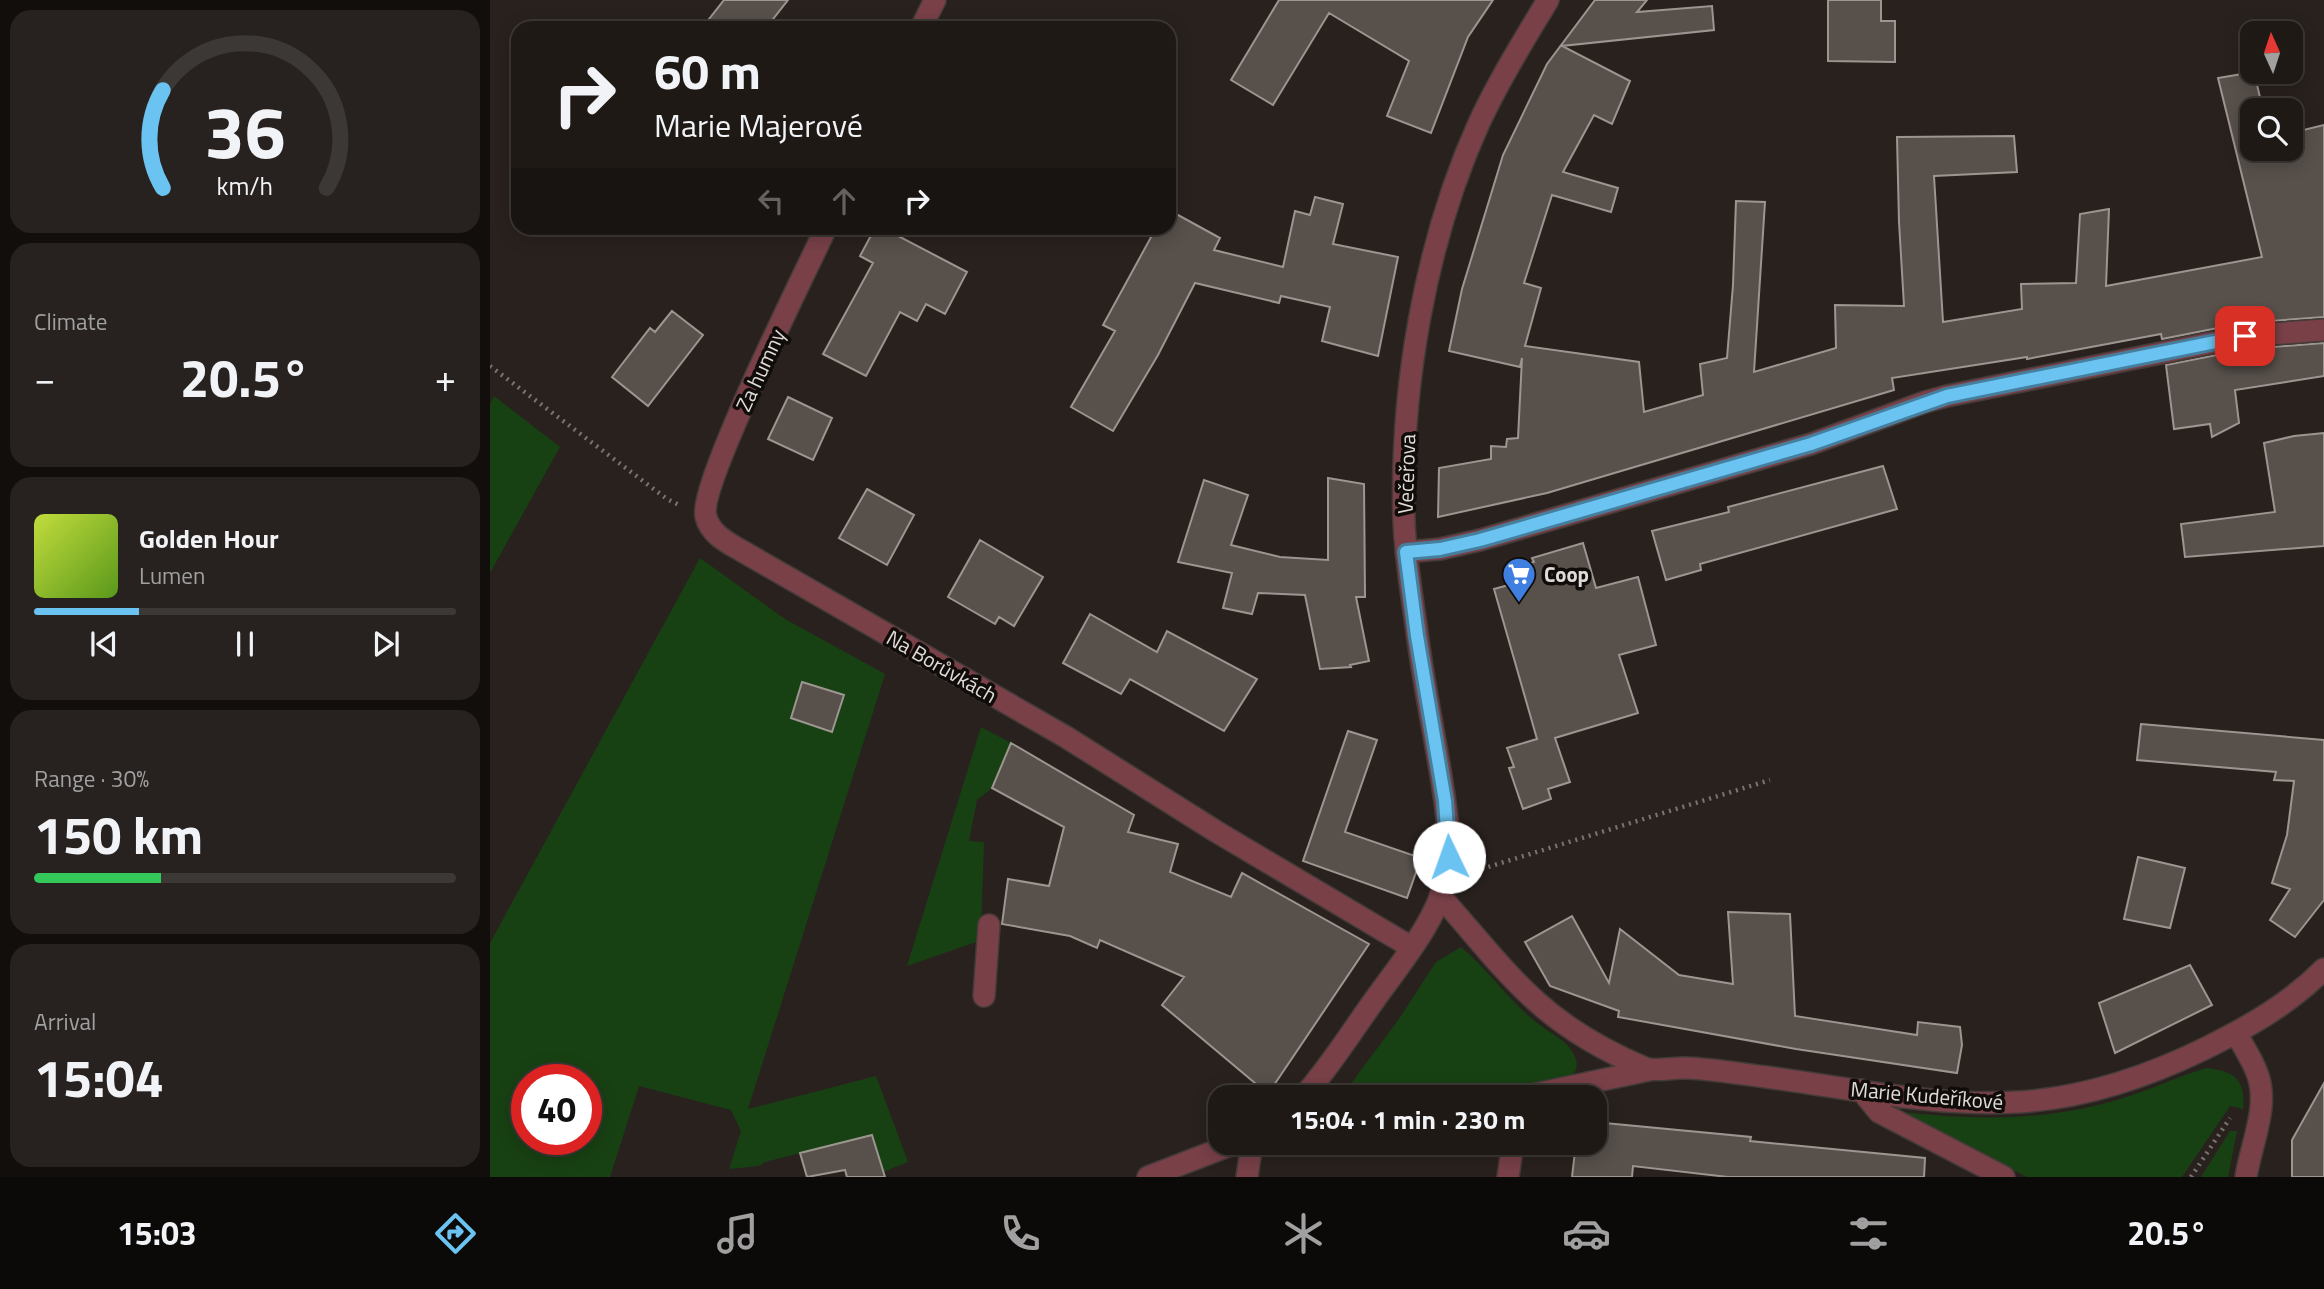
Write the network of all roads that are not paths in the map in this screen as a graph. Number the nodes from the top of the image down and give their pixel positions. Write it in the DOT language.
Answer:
graph roads {
  1 [pos="935,0"];
  2 [pos="1548,0"];
  3 [pos="924,21"];
  4 [pos="823,235"];
  5 [pos="2324,330"];
  6 [pos="705,517"];
  7 [pos="1406,552"];
  8 [pos="1440,896"];
  9 [pos="989,925"];
  10 [pos="1411,947"];
  11 [pos="2324,969"];
  12 [pos="984,996"];
  13 [pos="2236,1033"];
  14 [pos="1649,1070"];
  15 [pos="1312,1085"];
  16 [pos="1578,1085"];
  17 [pos="1861,1090"];
  18 [pos="1208,1154"];
  19 [pos="1250,1155"];
  20 [pos="1511,1155"];
  21 [pos="1148,1177"];
  22 [pos="1247,1177"];
  23 [pos="1508,1177"];
  24 [pos="2004,1177"];
  25 [pos="2246,1177"];
  1 -- 3 [label="street"];
  2 -- 7 [label="street, Večeřova"];
  4 -- 6 [label="street, Za humny"];
  5 -- 7 [label="street"];
  6 -- 10 [label="street, Na Borůvkách"];
  7 -- 8 [label="street, Večeřova"];
  8 -- 10 [label="street, Večeřova"];
  8 -- 14 [label="street, Marie Kudeříkové"];
  9 -- 12 [label="street"];
  10 -- 15 [label="street, Večeřova"];
  11 -- 13 [label="street, Marie Kudeříkové"];
  13 -- 17 [label="street, Marie Kudeříkové"];
  13 -- 25 [label="street"];
  14 -- 16 [label="street, Marie Kudeříkové"];
  14 -- 17 [label="street, Marie Kudeříkové"];
  17 -- 24 [label="street"];
  18 -- 21 [label="street"];
  19 -- 22 [label="street"];
  20 -- 23 [label="street"];
}
